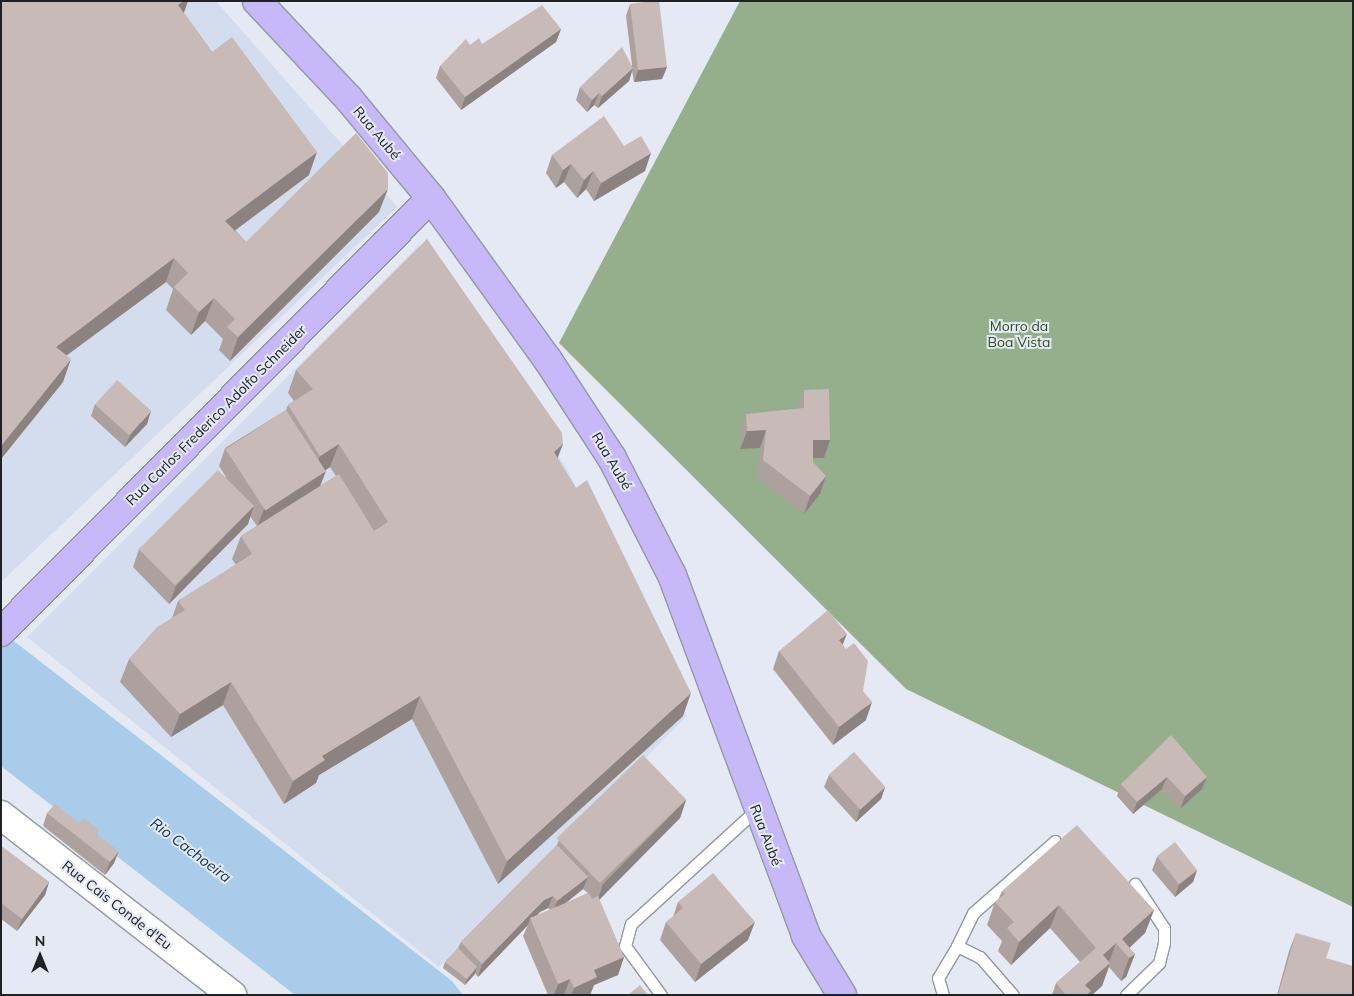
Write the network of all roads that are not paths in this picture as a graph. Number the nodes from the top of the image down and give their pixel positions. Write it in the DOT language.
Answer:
graph roads {
  1 [pos="257,1"];
  2 [pos="431,198"];
  3 [pos="7,626"];
  4 [pos="756,810"];
  5 [pos="1,815"];
  6 [pos="1055,842"];
  7 [pos="1135,884"];
  8 [pos="957,946"];
  9 [pos="232,995"];
  10 [pos="662,995"];
  11 [pos="842,995"];
  12 [pos="943,995"];
  13 [pos="1013,995"];
  14 [pos="1126,995"];
  1 -- 2 [label="main road, Rua Aubé"];
  2 -- 3 [label="main road, Rua Carlos Frederico Adolfo Schneider"];
  2 -- 4 [label="main road, Rua Aubé"];
  4 -- 10 [label="lane"];
  4 -- 11 [label="main road, Rua Aubé"];
  5 -- 9 [label="street, Rua Cais Conde d'Eu"];
  6 -- 8 [label="lane"];
  7 -- 14 [label="lane"];
  8 -- 12 [label="lane"];
  8 -- 13 [label="lane"];
}
